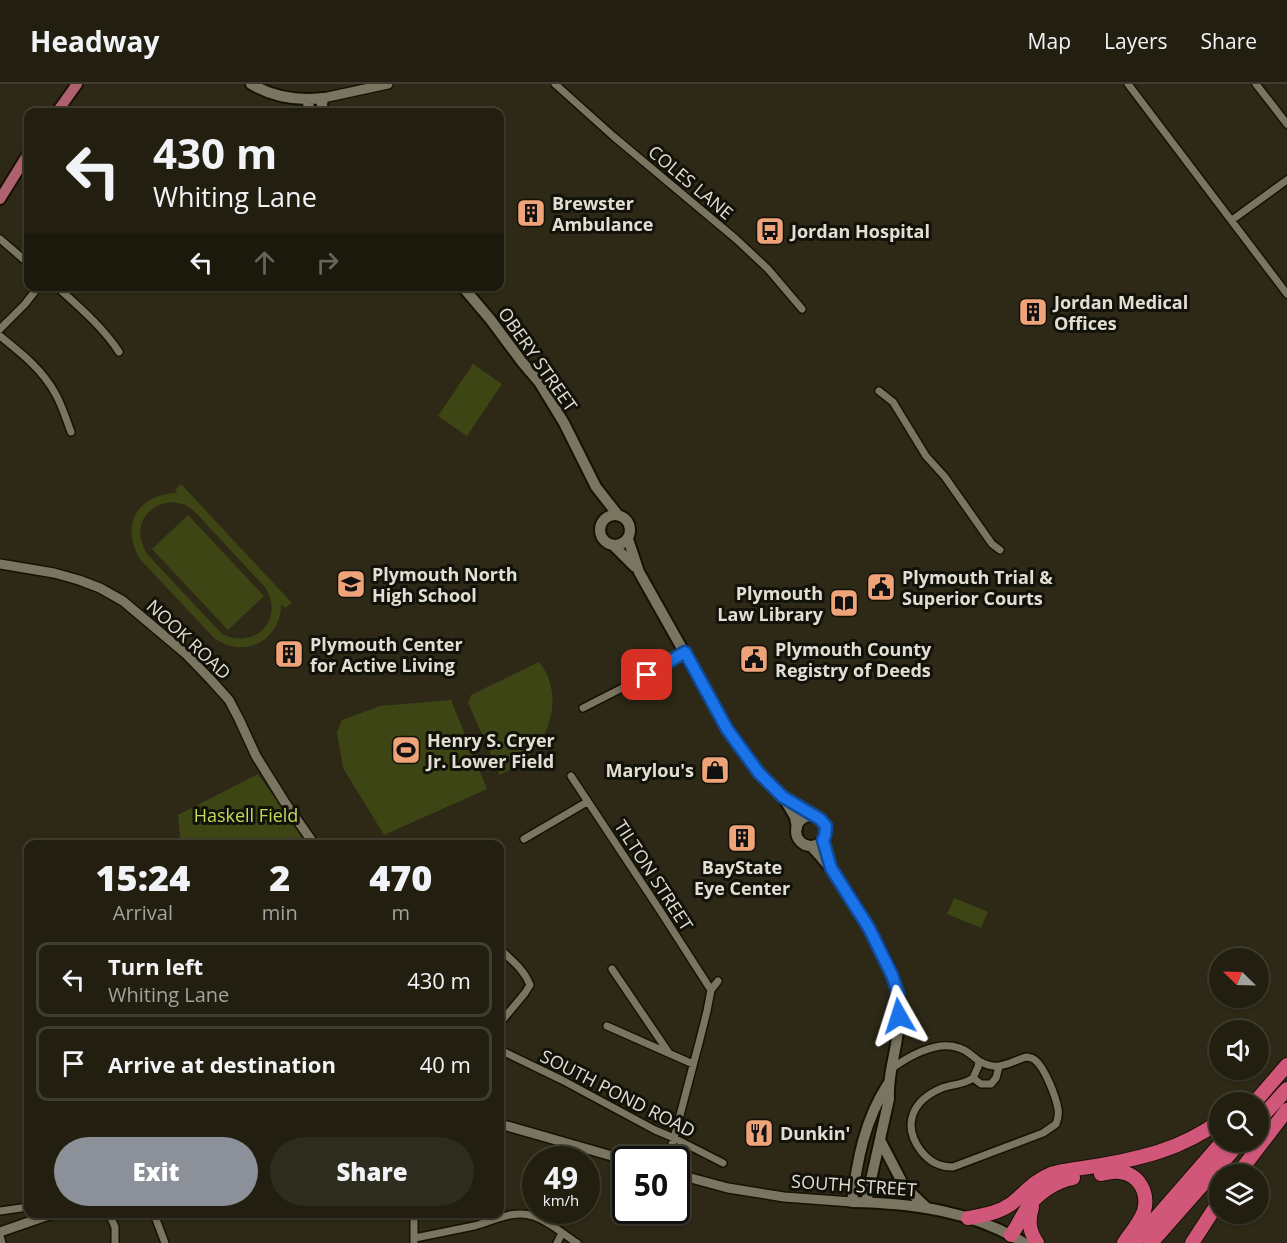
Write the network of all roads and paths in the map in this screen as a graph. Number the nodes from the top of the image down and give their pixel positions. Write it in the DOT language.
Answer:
graph roads {
  1 [pos="77,84"];
  2 [pos="251,84"];
  3 [pos="388,84"];
  4 [pos="555,84"];
  5 [pos="1128,84"];
  6 [pos="1256,84"];
  7 [pos="323,98"];
  8 [pos="307,99"];
  9 [pos="60,108"];
  10 [pos="309,108"];
  11 [pos="322,108"];
  12 [pos="1287,124"];
  13 [pos="24,161"];
  14 [pos="1287,180"];
  15 [pos="0,200"];
  16 [pos="1232,220"];
  17 [pos="0,238"];
  18 [pos="24,259"];
  19 [pos="35,291"];
  20 [pos="61,291"];
  21 [pos="466,291"];
  22 [pos="1287,294"];
  23 [pos="802,309"];
  24 [pos="0,329"];
  25 [pos="0,336"];
  26 [pos="119,352"];
  27 [pos="879,390"];
  28 [pos="71,432"];
  29 [pos="596,487"];
  30 [pos="618,515"];
  31 [pos="604,520"];
  32 [pos="628,539"];
  33 [pos="613,545"];
  34 [pos="1000,550"];
  35 [pos="0,564"];
  36 [pos="639,572"];
  37 [pos="685,652"];
  38 [pos="583,708"];
  39 [pos="571,777"];
  40 [pos="783,797"];
  41 [pos="587,802"];
  42 [pos="816,817"];
  43 [pos="797,828"];
  44 [pos="524,839"];
  45 [pos="311,840"];
  46 [pos="823,840"];
  47 [pos="811,846"];
  48 [pos="831,868"];
  49 [pos="504,953"];
  50 [pos="612,969"];
  51 [pos="718,981"];
  52 [pos="711,990"];
  53 [pos="504,1018"];
  54 [pos="608,1026"];
  55 [pos="504,1052"];
  56 [pos="669,1053"];
  57 [pos="979,1061"];
  58 [pos="693,1064"];
  59 [pos="1287,1065"];
  60 [pos="999,1067"];
  61 [pos="891,1069"];
  62 [pos="973,1078"];
  63 [pos="1273,1081"];
  64 [pos="888,1084"];
  65 [pos="1287,1089"];
  66 [pos="1258,1092"];
  67 [pos="1264,1092"];
  68 [pos="1269,1109"];
  69 [pos="1287,1110"];
  70 [pos="504,1125"];
  71 [pos="1209,1127"];
  72 [pos="674,1138"];
  73 [pos="880,1140"];
  74 [pos="671,1146"];
  75 [pos="1213,1152"];
  76 [pos="1231,1152"];
  77 [pos="612,1156"];
  78 [pos="723,1162"];
  79 [pos="1246,1164"];
  80 [pos="690,1178"];
  81 [pos="1037,1197"];
  82 [pos="852,1202"];
  83 [pos="866,1202"];
  84 [pos="1012,1203"];
  85 [pos="927,1207"];
  86 [pos="24,1208"];
  87 [pos="0,1211"];
  88 [pos="504,1217"];
  89 [pos="1209,1217"];
  90 [pos="42,1218"];
  91 [pos="111,1218"];
  92 [pos="156,1218"];
  93 [pos="414,1218"];
  94 [pos="498,1218"];
  95 [pos="968,1218"];
  96 [pos="562,1233"];
  97 [pos="0,1234"];
  98 [pos="1011,1235"];
  99 [pos="415,1240"];
  100 [pos="2,1243"];
  101 [pos="115,1243"];
  102 [pos="165,1243"];
  103 [pos="557,1243"];
  104 [pos="577,1243"];
  105 [pos="1024,1243"];
  106 [pos="1037,1243"];
  107 [pos="1124,1243"];
  108 [pos="1134,1243"];
  109 [pos="1151,1243"];
  110 [pos="1192,1243"];
  1 -- 9 [label="main road"];
  2 -- 8 [label="main road"];
  3 -- 7 [label="street"];
  4 -- 23 [label="street, COLES LANE"];
  5 -- 16 [label="street"];
  6 -- 12 [label="street"];
  7 -- 8 [label="main road"];
  7 -- 11 [label="main road"];
  8 -- 10 [label="main road"];
  13 -- 15 [label="main road"];
  14 -- 16 [label="street"];
  16 -- 22 [label="street"];
  17 -- 18 [label="street"];
  19 -- 24 [label="street"];
  20 -- 26 [label="street"];
  21 -- 29 [label="main road, OBERY STREET"];
  25 -- 28 [label="street"];
  27 -- 34 [label="street"];
  29 -- 30 [label="main road, OBERY STREET"];
  29 -- 31 [label="main road, OBERY STREET"];
  30 -- 31 [label="main road"];
  30 -- 32 [label="main road, OBERY STREET"];
  31 -- 33 [label="main road, OBERY STREET"];
  32 -- 33 [label="main road"];
  32 -- 36 [label="main road, OBERY STREET"];
  33 -- 36 [label="main road, OBERY STREET"];
  35 -- 45 [label="street, NOOK ROAD"];
  36 -- 37 [label="main road, OBERY STREET"];
  37 -- 38 [label="street"];
  37 -- 40 [label="main road, OBERY STREET"];
  39 -- 41 [label="street, TILTON STREET"];
  40 -- 42 [label="main road, OBERY STREET"];
  40 -- 43 [label="main road, OBERY STREET"];
  41 -- 44 [label="street"];
  41 -- 52 [label="street, TILTON STREET"];
  42 -- 43 [label="main road"];
  42 -- 46 [label="main road, OBERY STREET"];
  43 -- 47 [label="main road, OBERY STREET"];
  46 -- 47 [label="main road"];
  46 -- 48 [label="main road, OBERY STREET"];
  47 -- 48 [label="main road, OBERY STREET"];
  48 -- 61 [label="main road, OBERY STREET"];
  49 -- 53 [label="street"];
  50 -- 56 [label="street"];
  51 -- 52 [label="street"];
  52 -- 58 [label="street"];
  54 -- 56 [label="street"];
  55 -- 72 [label="street, SOUTH POND ROAD"];
  56 -- 58 [label="street"];
  57 -- 60 [label="street"];
  57 -- 61 [label="street"];
  57 -- 62 [label="street"];
  58 -- 72 [label="street"];
  59 -- 63 [label="highway"];
  60 -- 62 [label="street"];
  60 -- 62 [label="street"];
  61 -- 64 [label="main road, OBERY STREET"];
  63 -- 66 [label="highway"];
  63 -- 67 [label="highway"];
  64 -- 73 [label="main road, OBERY STREET"];
  64 -- 82 [label="main road, OBERY STREET"];
  65 -- 68 [label="highway"];
  69 -- 79 [label="highway"];
  70 -- 77 [label="street"];
  71 -- 84 [label="highway"];
  72 -- 74 [label="street"];
  72 -- 78 [label="street, SOUTH POND ROAD"];
  73 -- 83 [label="main road, OBERY STREET"];
  73 -- 85 [label="main road"];
  75 -- 108 [label="highway"];
  76 -- 109 [label="highway"];
  80 -- 82 [label="street, SOUTH STREET"];
  81 -- 98 [label="highway"];
  81 -- 106 [label="highway"];
  81 -- 107 [label="highway"];
  82 -- 83 [label="main road, SOUTH STREET"];
  83 -- 85 [label="main road, SOUTH STREET"];
  84 -- 95 [label="highway"];
  84 -- 98 [label="highway"];
  85 -- 95 [label="main road, SOUTH STREET"];
  86 -- 87 [label="street"];
  88 -- 96 [label="street"];
  89 -- 110 [label="highway"];
  90 -- 97 [label="street"];
  91 -- 101 [label="street"];
  92 -- 102 [label="street"];
  93 -- 99 [label="street"];
  94 -- 99 [label="street"];
  95 -- 98 [label="main road, SOUTH STREET"];
  96 -- 103 [label="street"];
  96 -- 104 [label="street"];
  97 -- 100 [label="street"];
  98 -- 105 [label="main road, SOUTH STREET"];
}
